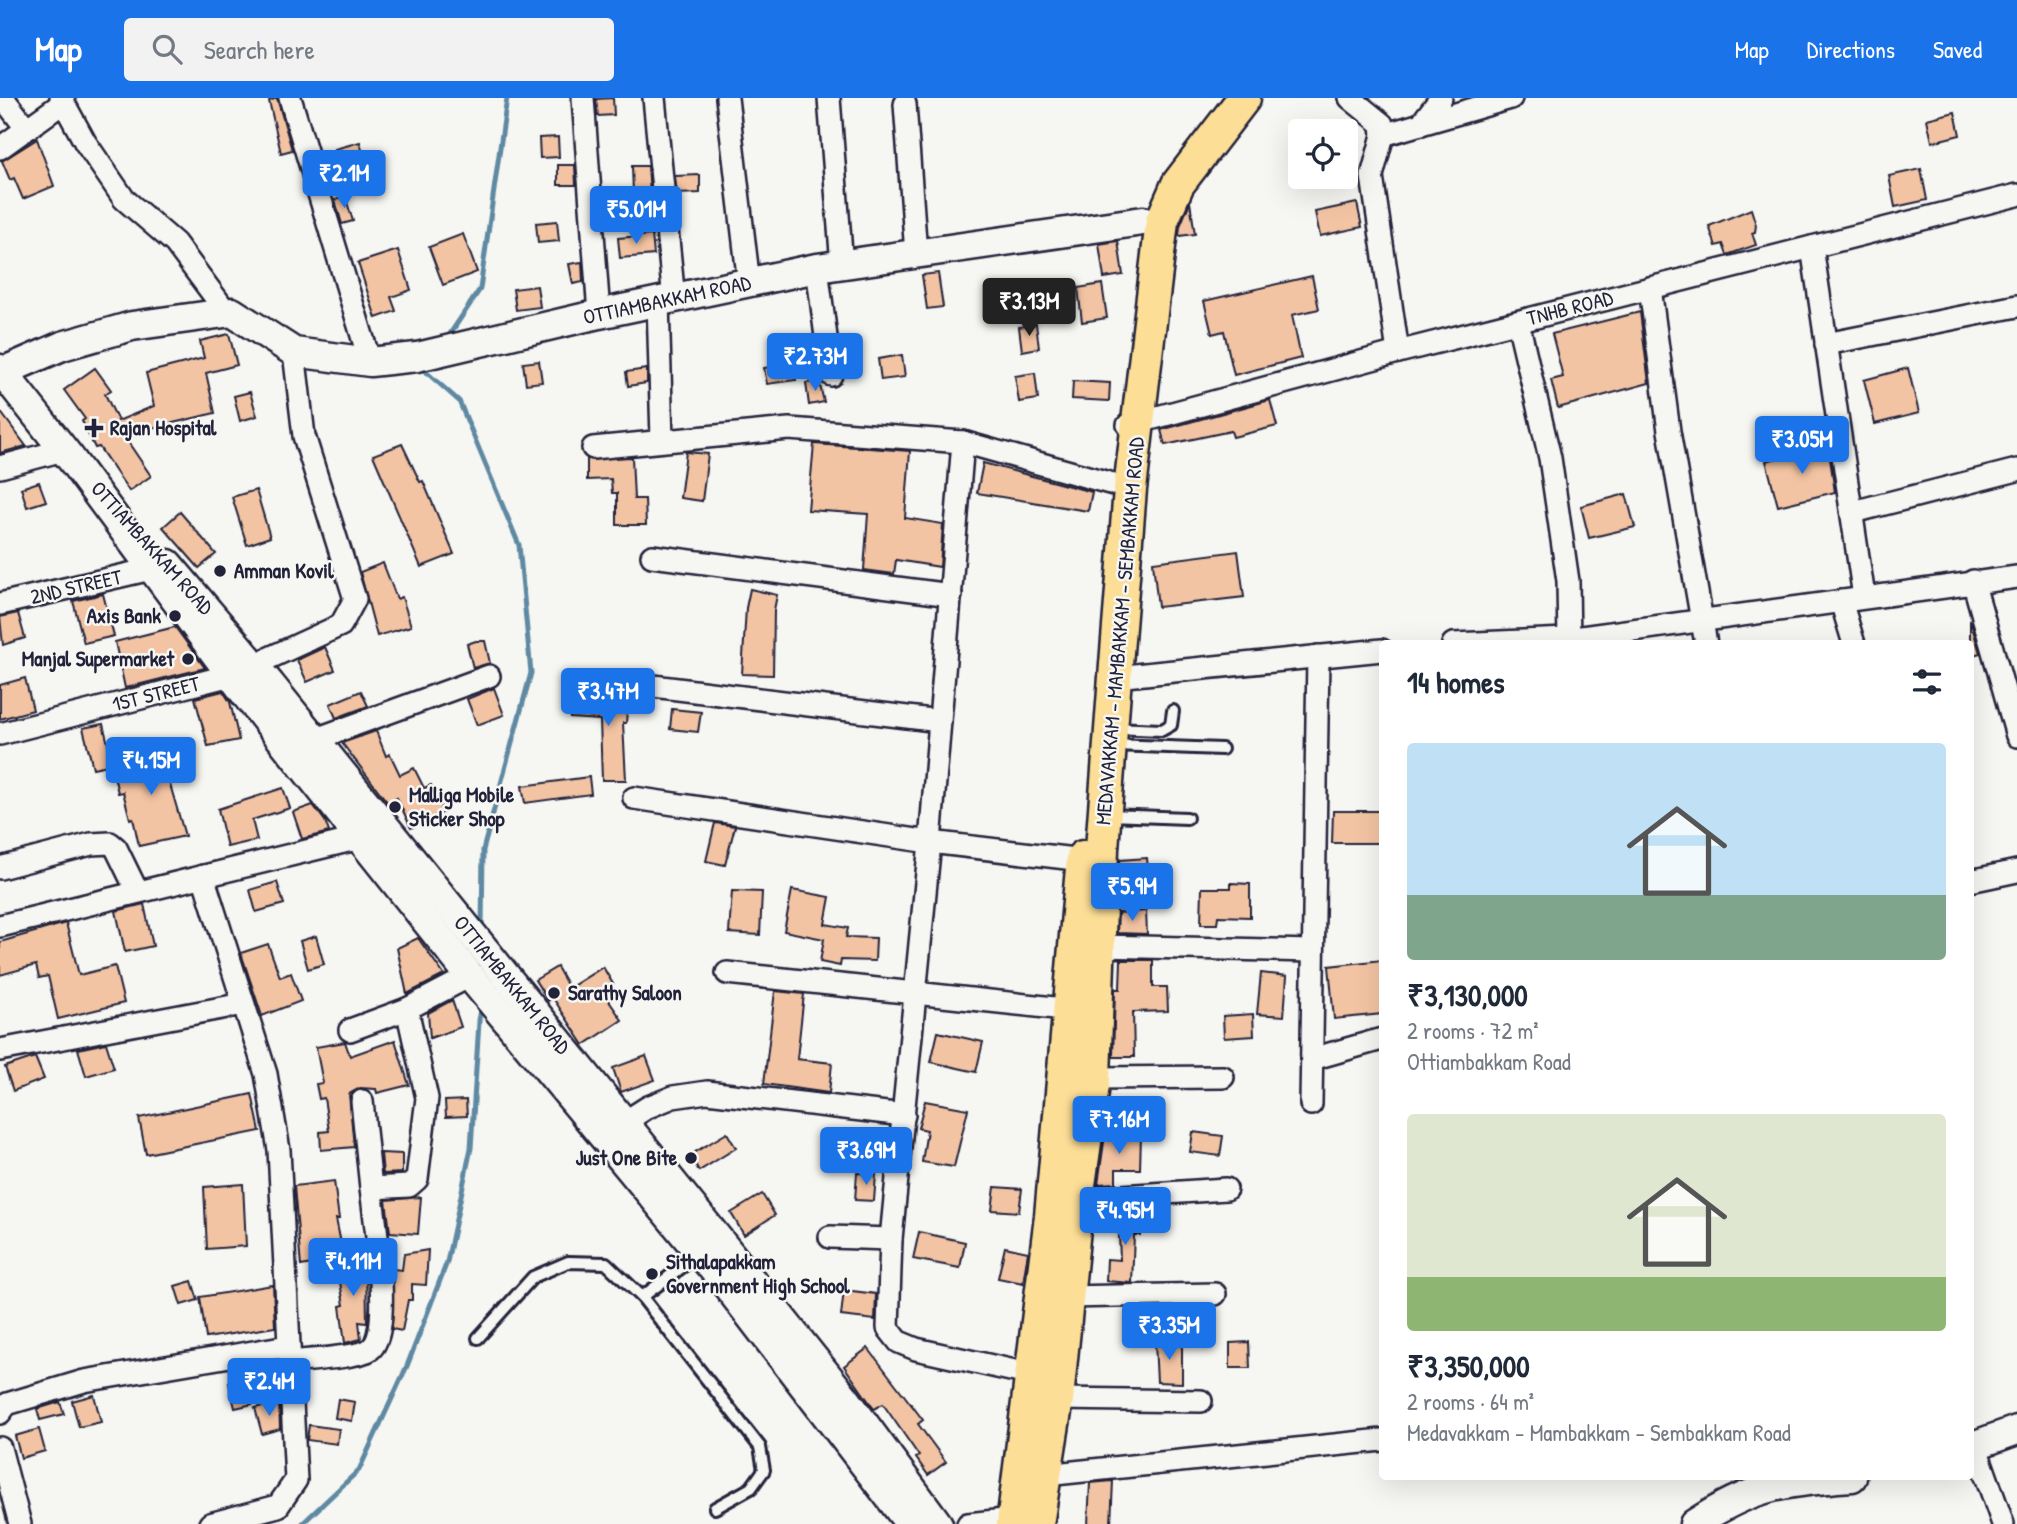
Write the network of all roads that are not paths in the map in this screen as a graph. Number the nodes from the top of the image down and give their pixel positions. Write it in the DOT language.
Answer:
graph roads {
  1 [pos="3,98"];
  2 [pos="290,98"];
  3 [pos="583,98"];
  4 [pos="654,98"];
  5 [pos="727,98"];
  6 [pos="829,98"];
  7 [pos="1217,98"];
  8 [pos="1244,98"];
  9 [pos="1350,98"];
  10 [pos="1441,98"];
  11 [pos="1511,98"];
  12 [pos="62,100"];
  13 [pos="905,104"];
  14 [pos="1421,124"];
  15 [pos="27,129"];
  16 [pos="1383,135"];
  17 [pos="0,148"];
  18 [pos="2017,195"];
  19 [pos="1143,221"];
  20 [pos="1812,247"];
  21 [pos="916,254"];
  22 [pos="829,267"];
  23 [pos="749,284"];
  24 [pos="1650,288"];
  25 [pos="666,300"];
  26 [pos="2017,306"];
  27 [pos="227,313"];
  28 [pos="598,314"];
  29 [pos="1518,321"];
  30 [pos="1826,344"];
  31 [pos="294,352"];
  32 [pos="1398,352"];
  33 [pos="370,362"];
  34 [pos="1,371"];
  35 [pos="831,375"];
  36 [pos="1131,424"];
  37 [pos="662,440"];
  38 [pos="963,442"];
  39 [pos="593,448"];
  40 [pos="67,454"];
  41 [pos="0,467"];
  42 [pos="2017,470"];
  43 [pos="1113,484"];
  44 [pos="1853,512"];
  45 [pos="652,556"];
  46 [pos="151,569"];
  47 [pos="2017,577"];
  48 [pos="1973,581"];
  49 [pos="951,595"];
  50 [pos="1864,597"];
  51 [pos="1840,601"];
  52 [pos="0,604"];
  53 [pos="1700,621"];
  54 [pos="1568,640"];
  55 [pos="1575,640"];
  56 [pos="1705,640"];
  57 [pos="1853,640"];
  58 [pos="1379,650"];
  59 [pos="1318,656"];
  60 [pos="242,670"];
  61 [pos="489,676"];
  62 [pos="1115,677"];
  63 [pos="645,685"];
  64 [pos="1173,710"];
  65 [pos="940,722"];
  66 [pos="0,734"];
  67 [pos="1111,736"];
  68 [pos="2017,736"];
  69 [pos="313,740"];
  70 [pos="1222,749"];
  71 [pos="634,798"];
  72 [pos="1105,815"];
  73 [pos="1187,818"];
  74 [pos="370,830"];
  75 [pos="930,842"];
  76 [pos="1083,860"];
  77 [pos="0,868"];
  78 [pos="2017,871"];
  79 [pos="203,876"];
  80 [pos="1974,880"];
  81 [pos="137,891"];
  82 [pos="0,926"];
  83 [pos="1100,946"];
  84 [pos="1312,951"];
  85 [pos="727,973"];
  86 [pos="472,979"];
  87 [pos="916,993"];
  88 [pos="243,1004"];
  89 [pos="407,1009"];
  90 [pos="1082,1011"];
  91 [pos="350,1030"];
  92 [pos="1379,1040"];
  93 [pos="0,1051"];
  94 [pos="1312,1059"];
  95 [pos="1094,1077"];
  96 [pos="1223,1077"];
  97 [pos="362,1101"];
  98 [pos="1311,1104"];
  99 [pos="904,1115"];
  100 [pos="624,1123"];
  101 [pos="371,1188"];
  102 [pos="1226,1189"];
  103 [pos="1077,1199"];
  104 [pos="830,1237"];
  105 [pos="891,1240"];
  106 [pos="700,1253"];
  107 [pos="1215,1294"];
  108 [pos="642,1297"];
  109 [pos="1066,1297"];
  110 [pos="478,1338"];
  111 [pos="289,1354"];
  112 [pos="1033,1376"];
  113 [pos="1057,1399"];
  114 [pos="1201,1401"];
  115 [pos="0,1413"];
  116 [pos="2017,1430"];
  117 [pos="1379,1440"];
  118 [pos="1974,1446"];
  119 [pos="1974,1449"];
  120 [pos="1,1453"];
  121 [pos="1045,1475"];
  122 [pos="1815,1480"];
  123 [pos="715,1508"];
  124 [pos="1021,1522"];
  125 [pos="20,1524"];
  126 [pos="210,1524"];
  127 [pos="910,1524"];
  128 [pos="938,1524"];
  129 [pos="968,1524"];
  130 [pos="1694,1524"];
  131 [pos="2003,1524"];
  1 -- 15 [label="street"];
  2 -- 33 [label="street"];
  3 -- 28 [label="street"];
  4 -- 25 [label="street"];
  5 -- 23 [label="street"];
  6 -- 22 [label="street"];
  7 -- 19 [label="main road, MEDAVAKKAM - MAMBAKKAM - SEMBAKKAM ROAD"];
  8 -- 36 [label="main road, MEDAVAKKAM - MAMBAKKAM - SEMBAKKAM ROAD"];
  9 -- 16 [label="street"];
  10 -- 14 [label="street"];
  11 -- 14 [label="street"];
  12 -- 15 [label="street"];
  12 -- 27 [label="street"];
  13 -- 21 [label="street"];
  14 -- 16 [label="street"];
  15 -- 17 [label="street"];
  16 -- 32 [label="street"];
  18 -- 20 [label="street, TNHB ROAD"];
  19 -- 21 [label="street, OTTIAMBAKKAM ROAD"];
  19 -- 36 [label="main road, MEDAVAKKAM - MAMBAKKAM - SEMBAKKAM ROAD"];
  20 -- 24 [label="street, TNHB ROAD"];
  20 -- 30 [label="street"];
  21 -- 22 [label="street, OTTIAMBAKKAM ROAD"];
  22 -- 23 [label="street, OTTIAMBAKKAM ROAD"];
  22 -- 35 [label="street"];
  23 -- 25 [label="street, OTTIAMBAKKAM ROAD"];
  24 -- 29 [label="street, TNHB ROAD"];
  24 -- 53 [label="street"];
  25 -- 28 [label="street, OTTIAMBAKKAM ROAD"];
  25 -- 37 [label="street"];
  26 -- 30 [label="street"];
  27 -- 31 [label="street, OTTIAMBAKKAM ROAD"];
  27 -- 34 [label="street, OTTIAMBAKKAM ROAD"];
  28 -- 33 [label="street, OTTIAMBAKKAM ROAD"];
  29 -- 32 [label="street, TNHB ROAD"];
  29 -- 54 [label="street"];
  30 -- 44 [label="street"];
  31 -- 33 [label="street, OTTIAMBAKKAM ROAD"];
  31 -- 60 [label="street, 1ST STREET"];
  32 -- 36 [label="street, TNHB ROAD"];
  34 -- 40 [label="street, OTTIAMBAKKAM ROAD"];
  36 -- 43 [label="main road, MEDAVAKKAM - MAMBAKKAM - SEMBAKKAM ROAD"];
  36 -- 62 [label="main road, MEDAVAKKAM - MAMBAKKAM - SEMBAKKAM ROAD"];
  37 -- 38 [label="street"];
  37 -- 39 [label="street"];
  38 -- 43 [label="street"];
  38 -- 49 [label="street"];
  40 -- 41 [label="street"];
  40 -- 46 [label="street, OTTIAMBAKKAM ROAD"];
  40 -- 60 [label="street, OTTIAMBAKKAM ROAD"];
  42 -- 44 [label="street"];
  43 -- 76 [label="main road, MEDAVAKKAM - MAMBAKKAM - SEMBAKKAM ROAD"];
  44 -- 50 [label="street"];
  45 -- 49 [label="street"];
  46 -- 52 [label="street, 2ND STREET"];
  46 -- 60 [label="street, OTTIAMBAKKAM ROAD"];
  47 -- 48 [label="street"];
  48 -- 50 [label="street"];
  48 -- 68 [label="street"];
  49 -- 65 [label="street"];
  50 -- 51 [label="street"];
  51 -- 53 [label="street"];
  51 -- 57 [label="street"];
  53 -- 55 [label="street"];
  53 -- 56 [label="street"];
  58 -- 59 [label="street"];
  59 -- 62 [label="street"];
  59 -- 84 [label="street"];
  60 -- 66 [label="street, 1ST STREET"];
  60 -- 69 [label="street, OTTIAMBAKKAM ROAD"];
  60 -- 74 [label="street, OTTIAMBAKKAM ROAD"];
  61 -- 69 [label="street"];
  62 -- 67 [label="main road, MEDAVAKKAM - MAMBAKKAM - SEMBAKKAM ROAD"];
  63 -- 65 [label="street"];
  64 -- 67 [label="lane"];
  65 -- 75 [label="street"];
  67 -- 70 [label="lane"];
  67 -- 72 [label="main road, MEDAVAKKAM - MAMBAKKAM - SEMBAKKAM ROAD"];
  69 -- 74 [label="street, OTTIAMBAKKAM ROAD"];
  71 -- 75 [label="street"];
  72 -- 73 [label="lane"];
  72 -- 83 [label="main road, MEDAVAKKAM - MAMBAKKAM - SEMBAKKAM ROAD"];
  74 -- 79 [label="street"];
  74 -- 86 [label="street, OTTIAMBAKKAM ROAD"];
  74 -- 100 [label="street, OTTIAMBAKKAM ROAD"];
  75 -- 76 [label="street"];
  75 -- 87 [label="street"];
  76 -- 90 [label="main road, MEDAVAKKAM - MAMBAKKAM - SEMBAKKAM ROAD"];
  77 -- 81 [label="street"];
  78 -- 80 [label="street"];
  79 -- 81 [label="street"];
  79 -- 88 [label="street"];
  81 -- 82 [label="street"];
  83 -- 84 [label="street"];
  83 -- 90 [label="main road, MEDAVAKKAM - MAMBAKKAM - SEMBAKKAM ROAD"];
  84 -- 94 [label="street"];
  85 -- 87 [label="street"];
  86 -- 89 [label="street"];
  86 -- 106 [label="street, OTTIAMBAKKAM ROAD"];
  87 -- 90 [label="street"];
  87 -- 99 [label="street"];
  88 -- 93 [label="street"];
  88 -- 111 [label="street"];
  89 -- 91 [label="street"];
  89 -- 101 [label="street"];
  90 -- 95 [label="main road, MEDAVAKKAM - MAMBAKKAM - SEMBAKKAM ROAD"];
  90 -- 112 [label="main road, MEDAVAKKAM - MAMBAKKAM - SEMBAKKAM ROAD"];
  92 -- 94 [label="street"];
  94 -- 98 [label="street"];
  95 -- 96 [label="street"];
  95 -- 103 [label="main road, MEDAVAKKAM - MAMBAKKAM - SEMBAKKAM ROAD"];
  97 -- 101 [label="street"];
  99 -- 100 [label="street"];
  99 -- 105 [label="street"];
  100 -- 128 [label="street, OTTIAMBAKKAM ROAD"];
  101 -- 111 [label="street"];
  102 -- 103 [label="street"];
  103 -- 109 [label="main road, MEDAVAKKAM - MAMBAKKAM - SEMBAKKAM ROAD"];
  104 -- 105 [label="street"];
  105 -- 112 [label="street"];
  106 -- 108 [label="lane"];
  106 -- 127 [label="street, OTTIAMBAKKAM ROAD"];
  107 -- 109 [label="street"];
  108 -- 110 [label="lane"];
  108 -- 123 [label="lane"];
  109 -- 113 [label="main road, MEDAVAKKAM - MAMBAKKAM - SEMBAKKAM ROAD"];
  111 -- 115 [label="street"];
  111 -- 126 [label="street"];
  112 -- 124 [label="main road, MEDAVAKKAM - MAMBAKKAM - SEMBAKKAM ROAD"];
  113 -- 114 [label="street"];
  113 -- 121 [label="main road, MEDAVAKKAM - MAMBAKKAM - SEMBAKKAM ROAD"];
  116 -- 118 [label="street"];
  117 -- 121 [label="street"];
  119 -- 131 [label="street"];
  120 -- 125 [label="street"];
  121 -- 124 [label="main road, MEDAVAKKAM - MAMBAKKAM - SEMBAKKAM ROAD"];
  122 -- 130 [label="street"];
  124 -- 129 [label="street"];
}
